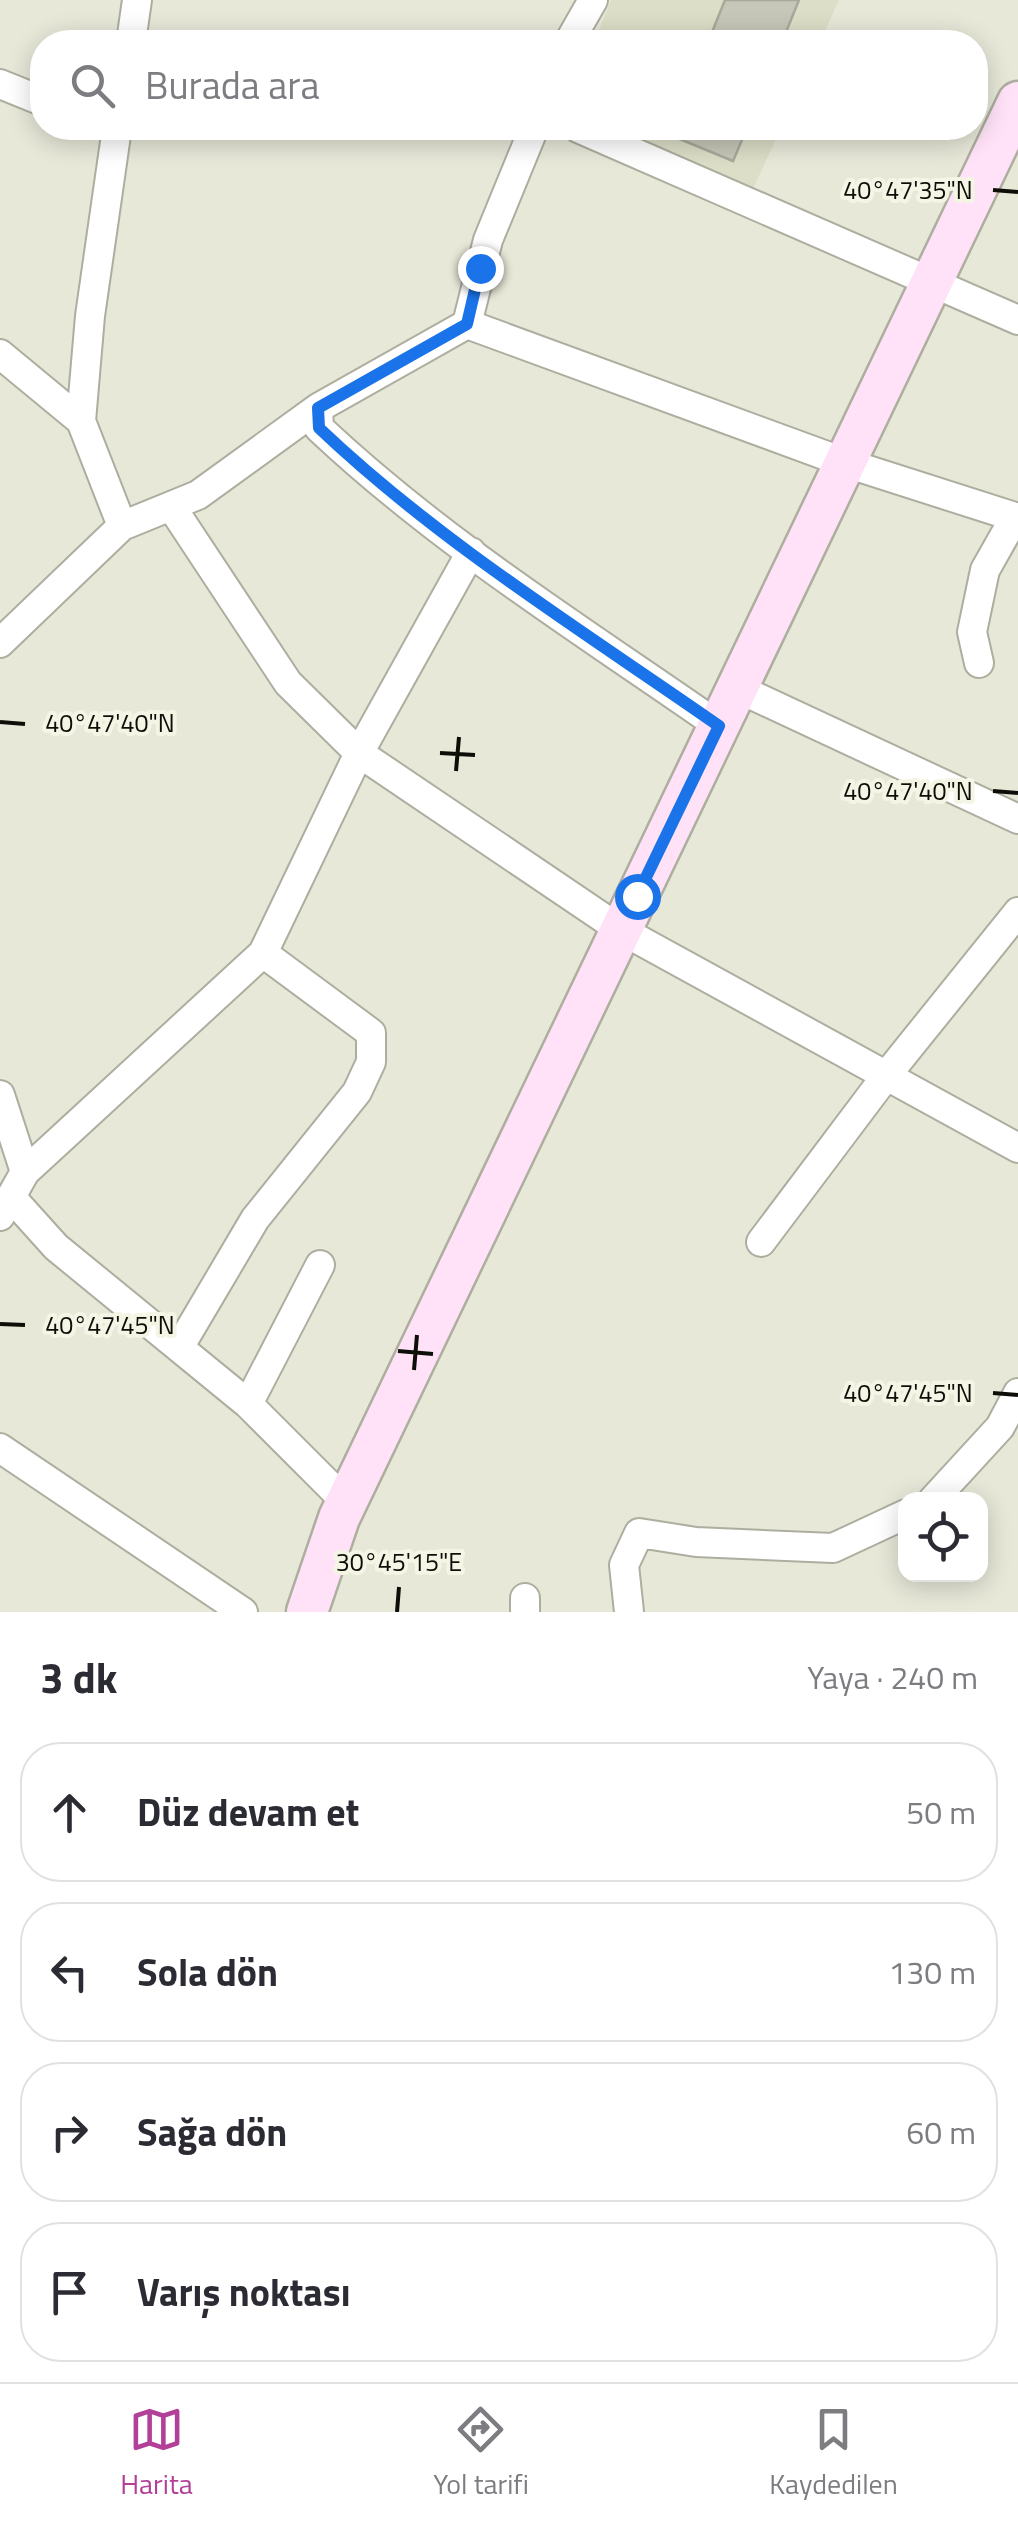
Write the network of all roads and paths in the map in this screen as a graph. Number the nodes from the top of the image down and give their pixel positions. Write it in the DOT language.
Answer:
graph roads {
  1 [pos="137,0"];
  2 [pos="592,0"];
  3 [pos="132,30"];
  4 [pos="576,30"];
  5 [pos="0,84"];
  6 [pos="30,95"];
  7 [pos="1018,102"];
  8 [pos="113,140"];
  9 [pos="529,140"];
  10 [pos="605,140"];
  11 [pos="932,283"];
  12 [pos="1018,320"];
  13 [pos="467,324"];
  14 [pos="0,354"];
  15 [pos="318,408"];
  16 [pos="81,421"];
  17 [pos="846,462"];
  18 [pos="171,506"];
  19 [pos="1016,517"];
  20 [pos="122,526"];
  21 [pos="471,552"];
  22 [pos="0,643"];
  23 [pos="979,663"];
  24 [pos="737,688"];
  25 [pos="719,726"];
  26 [pos="359,753"];
  27 [pos="1018,820"];
  28 [pos="1018,912"];
  29 [pos="621,930"];
  30 [pos="263,953"];
  31 [pos="886,1076"];
  32 [pos="0,1095"];
  33 [pos="1018,1148"];
  34 [pos="25,1172"];
  35 [pos="3,1209"];
  36 [pos="762,1242"];
  37 [pos="320,1265"];
  38 [pos="180,1346"];
  39 [pos="1018,1393"];
  40 [pos="248,1404"];
  41 [pos="0,1448"];
  42 [pos="940,1492"];
  43 [pos="346,1502"];
  44 [pos="898,1518"];
  45 [pos="243,1612"];
  46 [pos="306,1612"];
  47 [pos="629,1612"];
  1 -- 3 [label="street"];
  2 -- 4 [label="street"];
  5 -- 6 [label="street"];
  7 -- 11 [label="main road"];
  8 -- 16 [label="street"];
  9 -- 13 [label="street"];
  10 -- 11 [label="street"];
  11 -- 12 [label="street"];
  11 -- 17 [label="main road"];
  13 -- 15 [label="street"];
  13 -- 17 [label="street"];
  14 -- 16 [label="street"];
  15 -- 18 [label="street"];
  15 -- 21 [label="street"];
  16 -- 20 [label="street"];
  17 -- 19 [label="street"];
  17 -- 24 [label="main road"];
  18 -- 20 [label="street"];
  18 -- 26 [label="street"];
  19 -- 23 [label="street"];
  20 -- 22 [label="street"];
  21 -- 25 [label="street"];
  21 -- 26 [label="street"];
  24 -- 25 [label="main road"];
  24 -- 27 [label="street"];
  25 -- 29 [label="main road"];
  26 -- 29 [label="street"];
  26 -- 30 [label="street"];
  28 -- 31 [label="street"];
  29 -- 31 [label="street"];
  29 -- 43 [label="main road"];
  30 -- 34 [label="street"];
  30 -- 38 [label="street"];
  31 -- 33 [label="street"];
  31 -- 36 [label="street"];
  32 -- 34 [label="street"];
  34 -- 35 [label="street"];
  35 -- 38 [label="street"];
  37 -- 40 [label="street"];
  38 -- 40 [label="street"];
  39 -- 42 [label="street"];
  40 -- 43 [label="street"];
  41 -- 45 [label="street"];
  43 -- 46 [label="main road"];
  44 -- 47 [label="street"];
}
